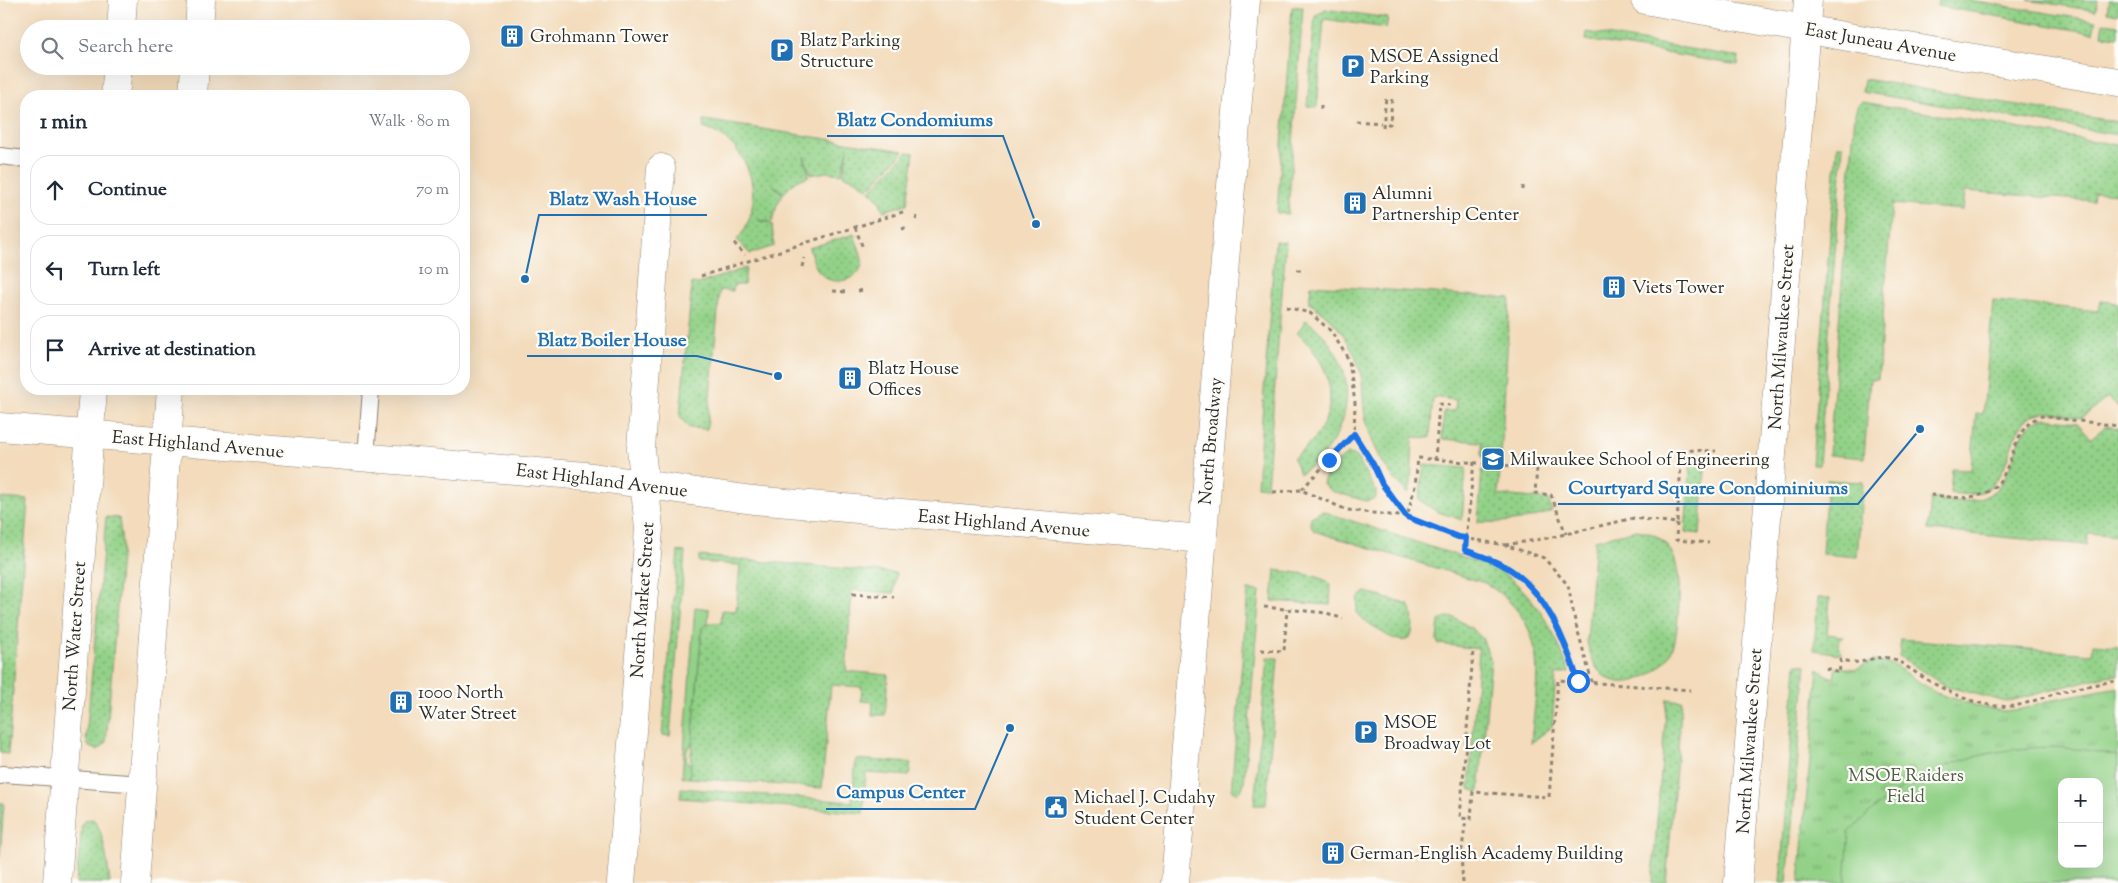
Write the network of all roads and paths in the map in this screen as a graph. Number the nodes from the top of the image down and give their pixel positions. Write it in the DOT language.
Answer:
graph roads {
  1 [pos="123,0"];
  2 [pos="201,0"];
  3 [pos="1246,0"];
  4 [pos="1644,0"];
  5 [pos="1808,0"];
  6 [pos="121,20"];
  7 [pos="199,20"];
  8 [pos="1805,29"];
  9 [pos="117,75"];
  10 [pos="195,75"];
  11 [pos="2118,82"];
  12 [pos="116,90"];
  13 [pos="194,90"];
  14 [pos="1386,97"];
  15 [pos="1392,98"];
  16 [pos="1356,121"];
  17 [pos="1380,123"];
  18 [pos="1386,124"];
  19 [pos="1383,127"];
  20 [pos="0,156"];
  21 [pos="20,158"];
  22 [pos="661,168"];
  23 [pos="1523,183"];
  24 [pos="1523,190"];
  25 [pos="906,211"];
  26 [pos="917,216"];
  27 [pos="916,220"];
  28 [pos="855,227"];
  29 [pos="908,227"];
  30 [pos="902,229"];
  31 [pos="734,243"];
  32 [pos="863,248"];
  33 [pos="745,255"];
  34 [pos="804,258"];
  35 [pos="802,267"];
  36 [pos="1297,270"];
  37 [pos="1302,270"];
  38 [pos="701,276"];
  39 [pos="864,290"];
  40 [pos="833,291"];
  41 [pos="858,291"];
  42 [pos="846,292"];
  43 [pos="1286,307"];
  44 [pos="93,395"];
  45 [pos="170,395"];
  46 [pos="371,395"];
  47 [pos="1450,405"];
  48 [pos="2118,426"];
  49 [pos="0,427"];
  50 [pos="1354,434"];
  51 [pos="90,435"];
  52 [pos="166,441"];
  53 [pos="1716,451"];
  54 [pos="366,457"];
  55 [pos="1436,460"];
  56 [pos="1474,462"];
  57 [pos="645,484"];
  58 [pos="1301,490"];
  59 [pos="1273,492"];
  60 [pos="1931,495"];
  61 [pos="1407,517"];
  62 [pos="1677,523"];
  63 [pos="1566,534"];
  64 [pos="1466,538"];
  65 [pos="1203,540"];
  66 [pos="1708,543"];
  67 [pos="1505,545"];
  68 [pos="852,594"];
  69 [pos="894,597"];
  70 [pos="1264,607"];
  71 [pos="1287,609"];
  72 [pos="1343,619"];
  73 [pos="1261,650"];
  74 [pos="1473,653"];
  75 [pos="1826,668"];
  76 [pos="1578,681"];
  77 [pos="2118,681"];
  78 [pos="1592,682"];
  79 [pos="1690,690"];
  80 [pos="0,776"];
  81 [pos="63,778"];
  82 [pos="142,784"];
  83 [pos="1466,819"];
  84 [pos="57,883"];
  85 [pos="135,883"];
  86 [pos="621,883"];
  87 [pos="1176,883"];
  88 [pos="1462,883"];
  89 [pos="1738,883"];
  1 -- 6 [label="street"];
  2 -- 7 [label="street"];
  3 -- 65 [label="street, North Broadway"];
  4 -- 8 [label="street, East Juneau Avenue"];
  5 -- 8 [label="street, North Milwaukee Street"];
  8 -- 11 [label="street, East Juneau Avenue"];
  8 -- 89 [label="street, North Milwaukee Street"];
  9 -- 12 [label="street"];
  10 -- 13 [label="street"];
  14 -- 19 [label="path"];
  15 -- 18 [label="path"];
  16 -- 17 [label="path"];
  20 -- 21 [label="lane"];
  22 -- 57 [label="street, North Market Street"];
  23 -- 24 [label="path"];
  25 -- 28 [label="path"];
  26 -- 27 [label="path"];
  28 -- 32 [label="path"];
  28 -- 38 [label="path"];
  29 -- 30 [label="path"];
  31 -- 33 [label="path"];
  34 -- 35 [label="path"];
  36 -- 37 [label="path"];
  39 -- 41 [label="path"];
  40 -- 42 [label="path"];
  43 -- 50 [label="path"];
  44 -- 51 [label="street, North Water Street"];
  45 -- 52 [label="street"];
  46 -- 54 [label="lane"];
  47 -- 55 [label="path"];
  48 -- 60 [label="path"];
  49 -- 51 [label="street, East Highland Avenue"];
  50 -- 58 [label="path"];
  50 -- 61 [label="path"];
  51 -- 52 [label="street, East Highland Avenue"];
  51 -- 81 [label="street, North Water Street"];
  52 -- 54 [label="street, East Highland Avenue"];
  52 -- 82 [label="street"];
  53 -- 62 [label="path"];
  54 -- 57 [label="street, East Highland Avenue"];
  55 -- 56 [label="path"];
  55 -- 61 [label="path"];
  56 -- 63 [label="path"];
  56 -- 64 [label="path"];
  57 -- 65 [label="street, East Highland Avenue"];
  57 -- 86 [label="street, North Market Street"];
  58 -- 59 [label="path"];
  58 -- 61 [label="path"];
  61 -- 64 [label="path"];
  62 -- 63 [label="path"];
  62 -- 66 [label="path"];
  63 -- 67 [label="path"];
  64 -- 67 [label="path"];
  64 -- 76 [label="path"];
  65 -- 87 [label="street, North Broadway"];
  67 -- 78 [label="path"];
  68 -- 69 [label="path"];
  70 -- 71 [label="path"];
  71 -- 72 [label="path"];
  71 -- 73 [label="path"];
  74 -- 83 [label="path"];
  75 -- 77 [label="path"];
  76 -- 78 [label="path"];
  76 -- 83 [label="path"];
  78 -- 79 [label="path"];
  80 -- 81 [label="lane"];
  81 -- 82 [label="lane"];
  81 -- 84 [label="street, North Water Street"];
  82 -- 85 [label="street"];
  83 -- 88 [label="path"];
}
